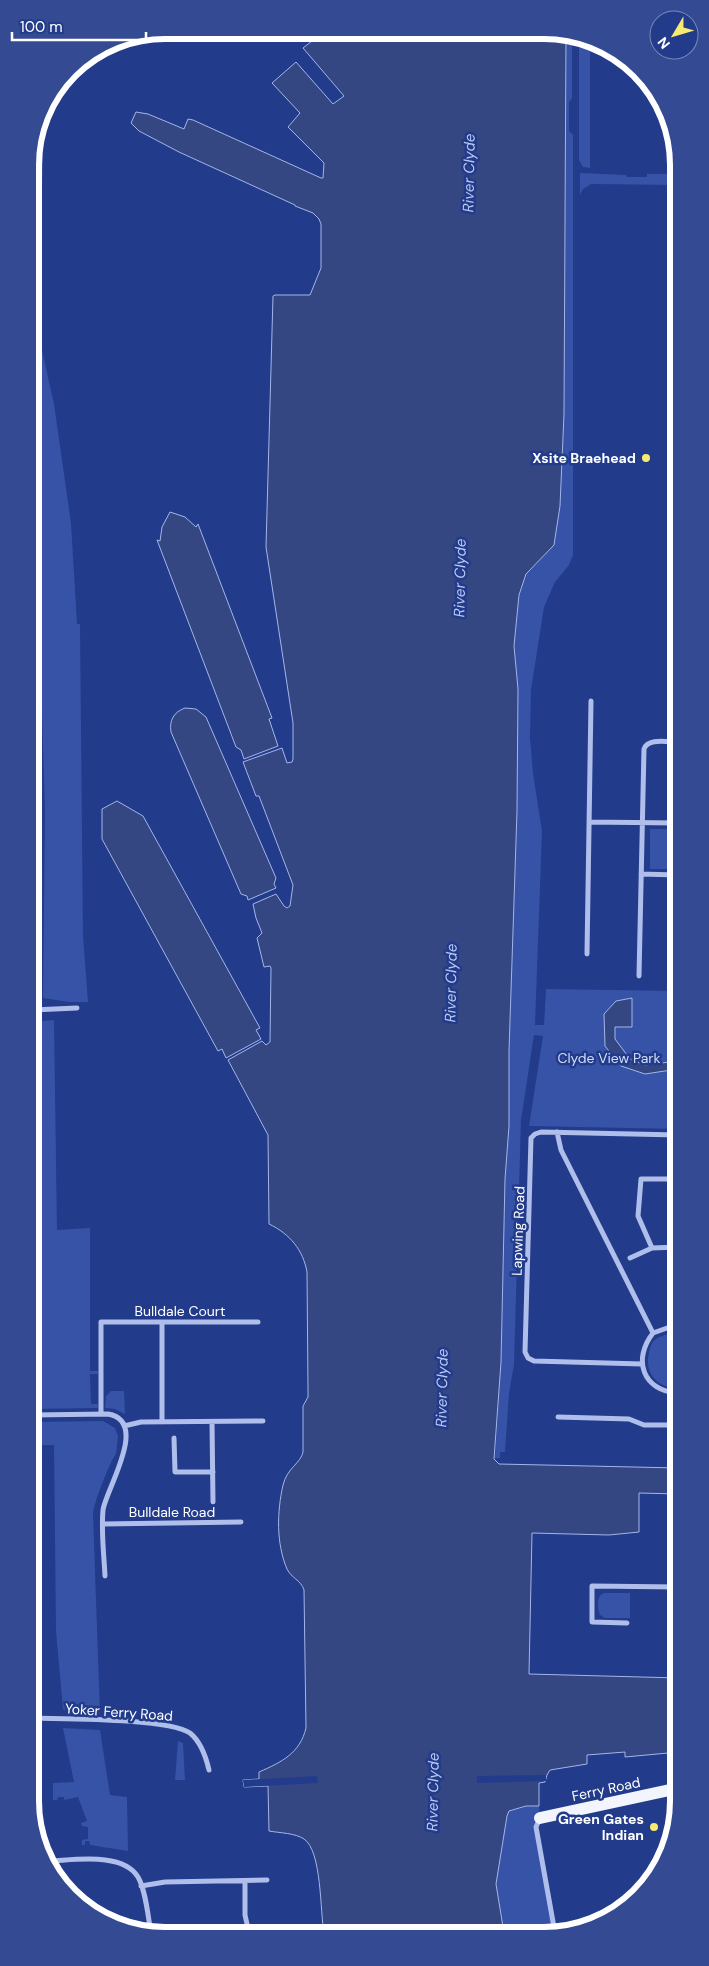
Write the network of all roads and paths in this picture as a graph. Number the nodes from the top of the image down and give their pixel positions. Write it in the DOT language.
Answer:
graph roads {
  1 [pos="591,702"];
  2 [pos="670,742"];
  3 [pos="589,822"];
  4 [pos="643,823"];
  5 [pos="670,823"];
  6 [pos="642,874"];
  7 [pos="670,875"];
  8 [pos="587,954"];
  9 [pos="639,976"];
  10 [pos="77,1008"];
  11 [pos="39,1010"];
  12 [pos="557,1132"];
  13 [pos="670,1135"];
  14 [pos="670,1179"];
  15 [pos="670,1247"];
  16 [pos="652,1248"];
  17 [pos="630,1258"];
  18 [pos="162,1322"];
  19 [pos="258,1322"];
  20 [pos="670,1327"];
  21 [pos="653,1333"];
  22 [pos="642,1364"];
  23 [pos="670,1392"];
  24 [pos="101,1414"];
  25 [pos="39,1416"];
  26 [pos="558,1417"];
  27 [pos="162,1422"];
  28 [pos="212,1422"];
  29 [pos="263,1422"];
  30 [pos="670,1425"];
  31 [pos="124,1426"];
  32 [pos="174,1438"];
  33 [pos="213,1472"];
  34 [pos="213,1502"];
  35 [pos="241,1522"];
  36 [pos="103,1524"];
  37 [pos="104,1576"];
  38 [pos="670,1587"];
  39 [pos="627,1623"];
  40 [pos="39,1718"];
  41 [pos="210,1770"];
  42 [pos="670,1790"];
  43 [pos="540,1818"];
  44 [pos="54,1861"];
  45 [pos="267,1880"];
  46 [pos="245,1881"];
  47 [pos="141,1886"];
  48 [pos="150,1926"];
  49 [pos="248,1927"];
  50 [pos="554,1927"];
  1 -- 3 [label="street"];
  2 -- 4 [label="street"];
  3 -- 4 [label="street"];
  3 -- 8 [label="street"];
  4 -- 5 [label="street"];
  4 -- 6 [label="street"];
  6 -- 7 [label="street"];
  6 -- 9 [label="street"];
  10 -- 11 [label="street"];
  12 -- 13 [label="street, Lapwing Road"];
  12 -- 21 [label="street"];
  12 -- 22 [label="street, Lapwing Road"];
  14 -- 16 [label="street"];
  15 -- 16 [label="street"];
  16 -- 17 [label="street"];
  18 -- 19 [label="street, Bulldale Court"];
  18 -- 24 [label="street, Bulldale Court"];
  18 -- 27 [label="street"];
  20 -- 21 [label="street"];
  21 -- 22 [label="street"];
  22 -- 23 [label="street"];
  24 -- 25 [label="street"];
  24 -- 31 [label="street"];
  26 -- 30 [label="street"];
  27 -- 28 [label="street"];
  27 -- 31 [label="street"];
  28 -- 29 [label="street"];
  28 -- 33 [label="street"];
  31 -- 36 [label="street"];
  32 -- 33 [label="street"];
  33 -- 34 [label="street"];
  35 -- 36 [label="street, Bulldale Road"];
  36 -- 37 [label="street"];
  38 -- 39 [label="street"];
  40 -- 41 [label="street, Yoker Ferry Road"];
  42 -- 43 [label="main road, Ferry Road"];
  43 -- 50 [label="street"];
  44 -- 47 [label="street"];
  45 -- 46 [label="street"];
  46 -- 47 [label="street"];
  46 -- 49 [label="street"];
  47 -- 48 [label="street"];
}
